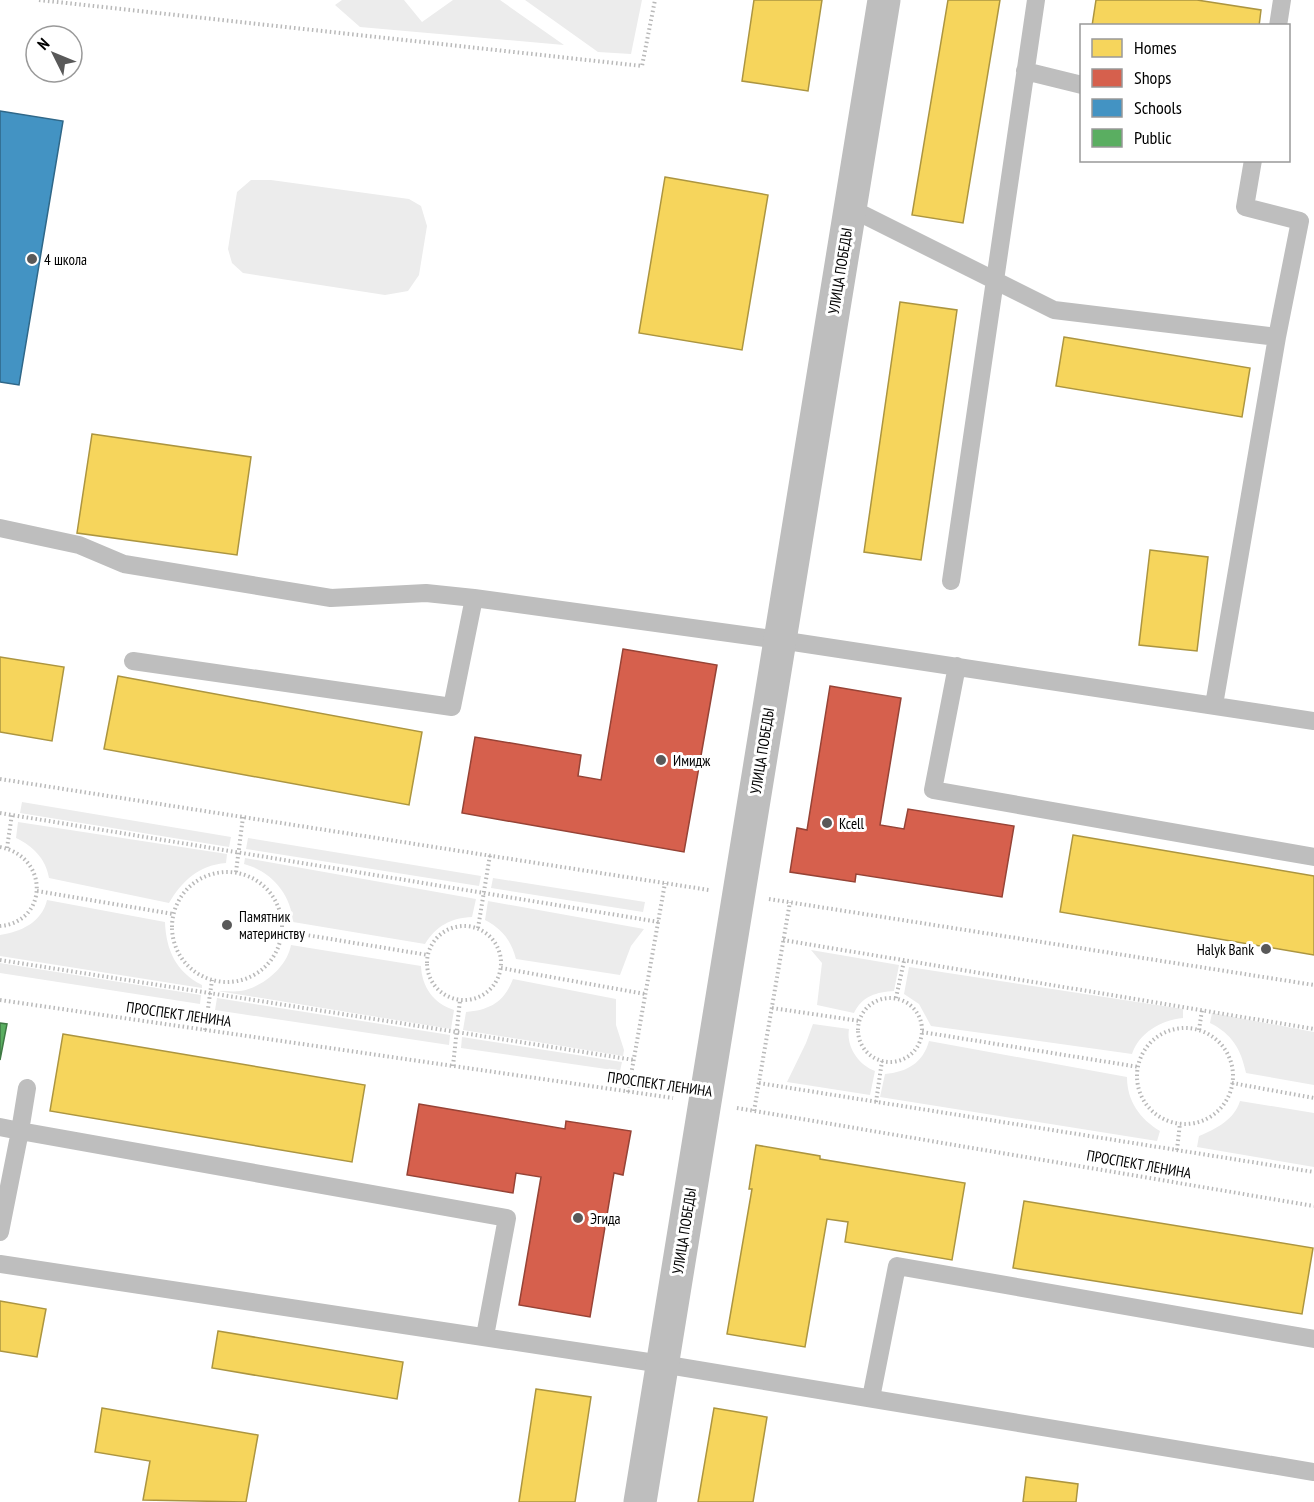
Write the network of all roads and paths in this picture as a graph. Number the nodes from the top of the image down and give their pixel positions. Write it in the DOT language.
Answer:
graph roads {
  1 [pos="39,0"];
  2 [pos="655,0"];
  3 [pos="884,0"];
  4 [pos="1036,0"];
  5 [pos="1282,0"];
  6 [pos="1278,24"];
  7 [pos="1025,71"];
  8 [pos="1080,85"];
  9 [pos="1253,162"];
  10 [pos="850,208"];
  11 [pos="995,280"];
  12 [pos="1277,337"];
  13 [pos="0,528"];
  14 [pos="951,581"];
  15 [pos="474,598"];
  16 [pos="780,640"];
  17 [pos="133,661"];
  18 [pos="957,666"];
  19 [pos="1214,705"];
  20 [pos="1314,721"];
  21 [pos="0,779"];
  22 [pos="0,813"];
  23 [pos="12,814"];
  24 [pos="243,817"];
  25 [pos="0,847"];
  26 [pos="7,848"];
  27 [pos="238,852"];
  28 [pos="490,855"];
  29 [pos="1314,857"];
  30 [pos="236,872"];
  31 [pos="666,883"];
  32 [pos="37,891"];
  33 [pos="484,893"];
  34 [pos="739,894"];
  35 [pos="790,902"];
  36 [pos="173,914"];
  37 [pos="658,922"];
  38 [pos="0,926"];
  39 [pos="478,928"];
  40 [pos="282,931"];
  41 [pos="783,940"];
  42 [pos="428,955"];
  43 [pos="0,960"];
  44 [pos="904,961"];
  45 [pos="501,968"];
  46 [pos="212,980"];
  47 [pos="1314,985"];
  48 [pos="210,994"];
  49 [pos="645,994"];
  50 [pos="896,998"];
  51 [pos="0,1000"];
  52 [pos="460,1000"];
  53 [pos="772,1008"];
  54 [pos="1202,1010"];
  55 [pos="860,1021"];
  56 [pos="1314,1029"];
  57 [pos="205,1030"];
  58 [pos="1199,1030"];
  59 [pos="456,1032"];
  60 [pos="922,1032"];
  61 [pos="634,1060"];
  62 [pos="882,1061"];
  63 [pos="453,1066"];
  64 [pos="1139,1068"];
  65 [pos="759,1083"];
  66 [pos="1232,1083"];
  67 [pos="27,1088"];
  68 [pos="628,1092"];
  69 [pos="1314,1098"];
  70 [pos="876,1102"];
  71 [pos="705,1103"];
  72 [pos="754,1111"];
  73 [pos="1180,1123"];
  74 [pos="0,1127"];
  75 [pos="20,1131"];
  76 [pos="1177,1150"];
  77 [pos="1314,1172"];
  78 [pos="1314,1206"];
  79 [pos="0,1232"];
  80 [pos="0,1264"];
  81 [pos="485,1336"];
  82 [pos="1314,1340"];
  83 [pos="662,1364"];
  84 [pos="871,1398"];
  85 [pos="1314,1469"];
  86 [pos="640,1502"];
  1 -- 2 [label="path"];
  3 -- 10 [label="street, УЛИЦА ПОБЕДЫ"];
  4 -- 7 [label="lane"];
  5 -- 6 [label="lane"];
  7 -- 8 [label="lane"];
  7 -- 11 [label="lane"];
  9 -- 12 [label="lane"];
  10 -- 11 [label="lane"];
  10 -- 16 [label="street, УЛИЦА ПОБЕДЫ"];
  11 -- 12 [label="lane"];
  11 -- 14 [label="lane"];
  12 -- 19 [label="lane"];
  13 -- 15 [label="lane"];
  15 -- 16 [label="lane"];
  15 -- 17 [label="lane"];
  16 -- 18 [label="lane"];
  16 -- 34 [label="street, УЛИЦА ПОБЕДЫ"];
  18 -- 19 [label="lane"];
  18 -- 29 [label="lane"];
  19 -- 20 [label="lane"];
  21 -- 24 [label="path"];
  22 -- 23 [label="path"];
  23 -- 26 [label="path"];
  23 -- 27 [label="path"];
  24 -- 27 [label="path"];
  24 -- 28 [label="path"];
  25 -- 26 [label="path"];
  26 -- 32 [label="path"];
  27 -- 30 [label="path"];
  27 -- 33 [label="path"];
  28 -- 31 [label="path"];
  28 -- 33 [label="path"];
  30 -- 36 [label="path"];
  30 -- 40 [label="path"];
  31 -- 34 [label="path"];
  31 -- 37 [label="path"];
  32 -- 36 [label="path"];
  32 -- 38 [label="path"];
  33 -- 37 [label="path"];
  33 -- 39 [label="path"];
  34 -- 35 [label="path"];
  34 -- 71 [label="street, УЛИЦА ПОБЕДЫ"];
  35 -- 41 [label="path"];
  35 -- 47 [label="path"];
  36 -- 46 [label="path"];
  37 -- 49 [label="path"];
  39 -- 42 [label="path"];
  39 -- 45 [label="path"];
  40 -- 42 [label="path"];
  40 -- 46 [label="path"];
  41 -- 44 [label="path"];
  41 -- 53 [label="path"];
  42 -- 52 [label="path"];
  43 -- 48 [label="path"];
  44 -- 50 [label="path"];
  44 -- 54 [label="path"];
  45 -- 49 [label="path"];
  45 -- 52 [label="path"];
  46 -- 48 [label="path"];
  48 -- 57 [label="path"];
  48 -- 59 [label="path"];
  49 -- 61 [label="path"];
  50 -- 55 [label="path"];
  50 -- 60 [label="path"];
  51 -- 57 [label="path, ПРОСПЕКТ ЛЕНИНА"];
  52 -- 59 [label="path"];
  53 -- 55 [label="path"];
  53 -- 65 [label="path"];
  54 -- 56 [label="path"];
  54 -- 58 [label="path"];
  55 -- 62 [label="path"];
  57 -- 63 [label="path, ПРОСПЕКТ ЛЕНИНА"];
  58 -- 64 [label="path"];
  58 -- 66 [label="path"];
  59 -- 61 [label="path"];
  59 -- 63 [label="path"];
  60 -- 62 [label="path"];
  60 -- 64 [label="path"];
  61 -- 68 [label="path"];
  62 -- 70 [label="path"];
  63 -- 68 [label="path, ПРОСПЕКТ ЛЕНИНА"];
  64 -- 73 [label="path"];
  65 -- 70 [label="path"];
  65 -- 72 [label="path"];
  66 -- 69 [label="path"];
  66 -- 73 [label="path"];
  67 -- 75 [label="lane"];
  68 -- 71 [label="path, ПРОСПЕКТ ЛЕНИНА"];
  70 -- 76 [label="path"];
  71 -- 72 [label="path, ПРОСПЕКТ ЛЕНИНА"];
  71 -- 83 [label="street, УЛИЦА ПОБЕДЫ"];
  72 -- 78 [label="path, ПРОСПЕКТ ЛЕНИНА"];
  73 -- 76 [label="path"];
  74 -- 75 [label="lane"];
  75 -- 79 [label="lane"];
  75 -- 81 [label="lane"];
  76 -- 77 [label="path"];
  80 -- 81 [label="lane"];
  81 -- 83 [label="lane"];
  82 -- 84 [label="lane"];
  83 -- 84 [label="lane"];
  83 -- 86 [label="street, УЛИЦА ПОБЕДЫ"];
  84 -- 85 [label="lane"];
}
